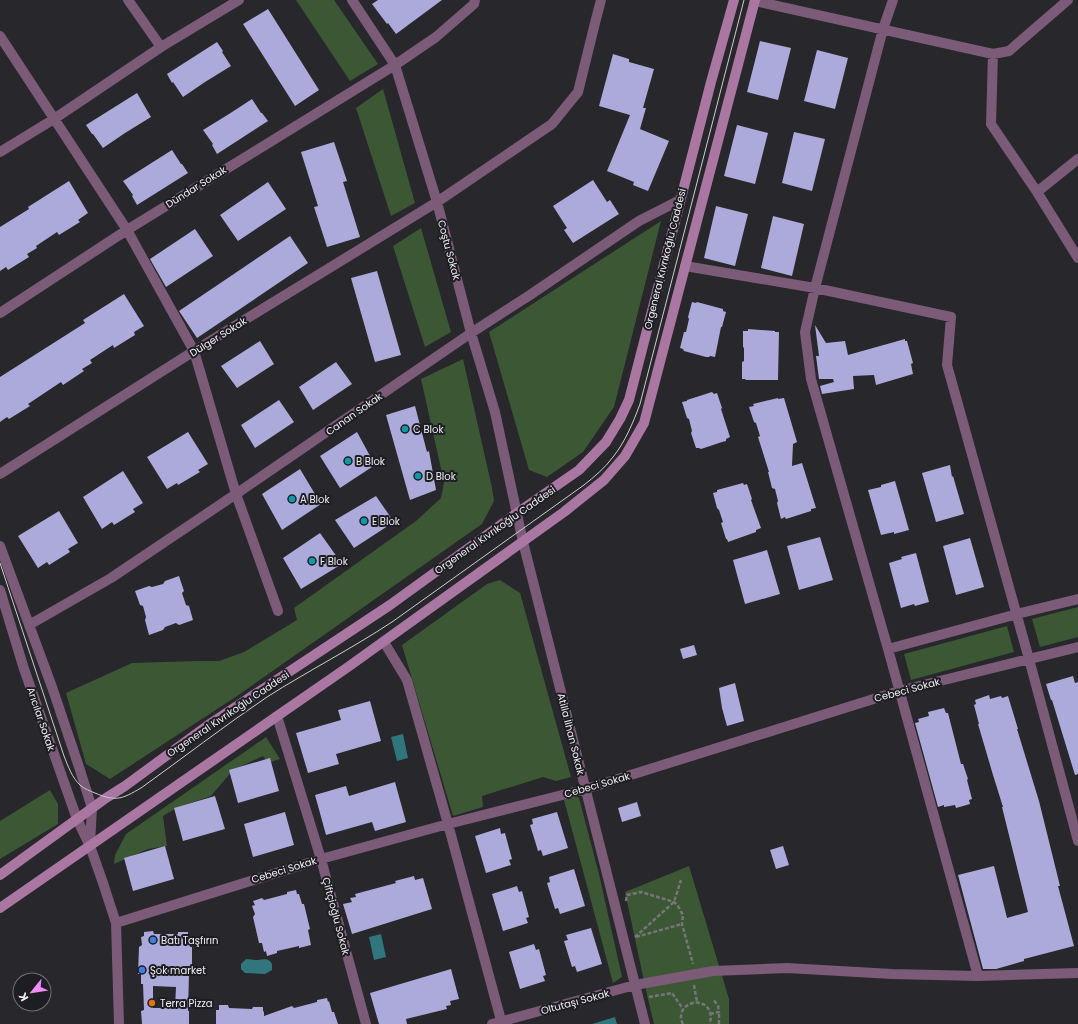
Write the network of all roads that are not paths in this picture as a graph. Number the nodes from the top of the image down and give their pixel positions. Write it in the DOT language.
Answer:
graph roads {
  1 [pos="128,0"];
  2 [pos="239,0"];
  3 [pos="352,0"];
  4 [pos="475,0"];
  5 [pos="601,0"];
  6 [pos="734,0"];
  7 [pos="755,0"];
  8 [pos="893,0"];
  9 [pos="1068,0"];
  10 [pos="883,29"];
  11 [pos="0,36"];
  12 [pos="161,47"];
  13 [pos="993,54"];
  14 [pos="395,65"];
  15 [pos="54,119"];
  16 [pos="0,152"];
  17 [pos="1078,159"];
  18 [pos="1037,192"];
  19 [pos="680,200"];
  20 [pos="437,202"];
  21 [pos="127,230"];
  22 [pos="1078,258"];
  23 [pos="685,266"];
  24 [pos="815,288"];
  25 [pos="0,313"];
  26 [pos="471,333"];
  27 [pos="194,351"];
  28 [pos="0,474"];
  29 [pos="236,494"];
  30 [pos="517,513"];
  31 [pos="523,542"];
  32 [pos="0,546"];
  33 [pos="0,590"];
  34 [pos="1078,599"];
  35 [pos="278,611"];
  36 [pos="1017,614"];
  37 [pos="29,625"];
  38 [pos="384,642"];
  39 [pos="1078,647"];
  40 [pos="888,649"];
  41 [pos="1029,659"];
  42 [pos="900,691"];
  43 [pos="277,716"];
  44 [pos="586,789"];
  45 [pos="92,808"];
  46 [pos="77,819"];
  47 [pos="448,824"];
  48 [pos="1078,841"];
  49 [pos="90,846"];
  50 [pos="321,859"];
  51 [pos="0,875"];
  52 [pos="0,908"];
  53 [pos="116,923"];
  54 [pos="1078,974"];
  55 [pos="978,976"];
  56 [pos="635,985"];
  57 [pos="499,1023"];
  58 [pos="119,1024"];
  59 [pos="366,1024"];
  60 [pos="645,1024"];
  1 -- 12 [label="street"];
  2 -- 12 [label="street"];
  3 -- 14 [label="street, Coştu Sokak"];
  4 -- 14 [label="street, Dündar Sokak"];
  5 -- 20 [label="street, Dülger Sokak"];
  6 -- 19 [label="main road, Orgeneral Kıvrıkoğlu Caddesi"];
  7 -- 10 [label="street"];
  7 -- 23 [label="main road"];
  8 -- 10 [label="street"];
  9 -- 13 [label="street"];
  10 -- 13 [label="street"];
  10 -- 24 [label="street"];
  11 -- 15 [label="street"];
  12 -- 15 [label="street"];
  13 -- 18 [label="street"];
  14 -- 20 [label="street, Coştu Sokak"];
  14 -- 21 [label="street, Dündar Sokak"];
  15 -- 16 [label="street"];
  15 -- 21 [label="street"];
  17 -- 18 [label="street"];
  18 -- 22 [label="street"];
  19 -- 26 [label="street, Canan Sokak"];
  19 -- 30 [label="main road, Orgeneral Kıvrıkoğlu Caddesi"];
  20 -- 26 [label="street, Coştu Sokak"];
  20 -- 27 [label="street, Dülger Sokak"];
  21 -- 25 [label="street, Dündar Sokak"];
  21 -- 27 [label="street"];
  23 -- 24 [label="street"];
  23 -- 31 [label="main road"];
  24 -- 36 [label="street"];
  24 -- 40 [label="street"];
  26 -- 29 [label="street, Canan Sokak"];
  26 -- 30 [label="street, Coştu Sokak"];
  27 -- 28 [label="street, Dülger Sokak"];
  27 -- 29 [label="street"];
  29 -- 35 [label="street"];
  29 -- 37 [label="street, Canan Sokak"];
  30 -- 31 [label="street, Atilla İlhan Sokak"];
  30 -- 45 [label="main road, Orgeneral Kıvrıkoğlu Caddesi"];
  31 -- 38 [label="main road"];
  31 -- 44 [label="street, Atilla İlhan Sokak"];
  32 -- 37 [label="street"];
  33 -- 46 [label="street, Arıcılar Sokak"];
  34 -- 36 [label="street"];
  36 -- 40 [label="street"];
  36 -- 41 [label="street"];
  37 -- 45 [label="street"];
  38 -- 43 [label="main road"];
  38 -- 47 [label="street"];
  39 -- 41 [label="street, Cebeci Sokak"];
  40 -- 42 [label="street"];
  41 -- 42 [label="street, Cebeci Sokak"];
  41 -- 48 [label="street"];
  42 -- 44 [label="street, Cebeci Sokak"];
  42 -- 55 [label="street"];
  43 -- 49 [label="main road"];
  43 -- 50 [label="street, Çiftçioğlu Sokak"];
  44 -- 47 [label="street, Cebeci Sokak"];
  44 -- 56 [label="street, Atilla İlhan Sokak"];
  45 -- 46 [label="main road, Orgeneral Kıvrıkoğlu Caddesi"];
  45 -- 49 [label="street"];
  46 -- 49 [label="street, Arıcılar Sokak"];
  46 -- 51 [label="main road, Orgeneral Kıvrıkoğlu Caddesi"];
  47 -- 50 [label="street, Cebeci Sokak"];
  47 -- 57 [label="street"];
  49 -- 52 [label="main road"];
  49 -- 53 [label="street, Arıcılar Sokak"];
  50 -- 53 [label="street, Cebeci Sokak"];
  50 -- 59 [label="street, Çiftçioğlu Sokak"];
  53 -- 58 [label="street, Arıcılar Sokak"];
  54 -- 55 [label="street, Oltutaşı Sokak"];
  55 -- 56 [label="street, Oltutaşı Sokak"];
  56 -- 57 [label="street, Oltutaşı Sokak"];
  56 -- 60 [label="street, Atilla İlhan Sokak"];
}
